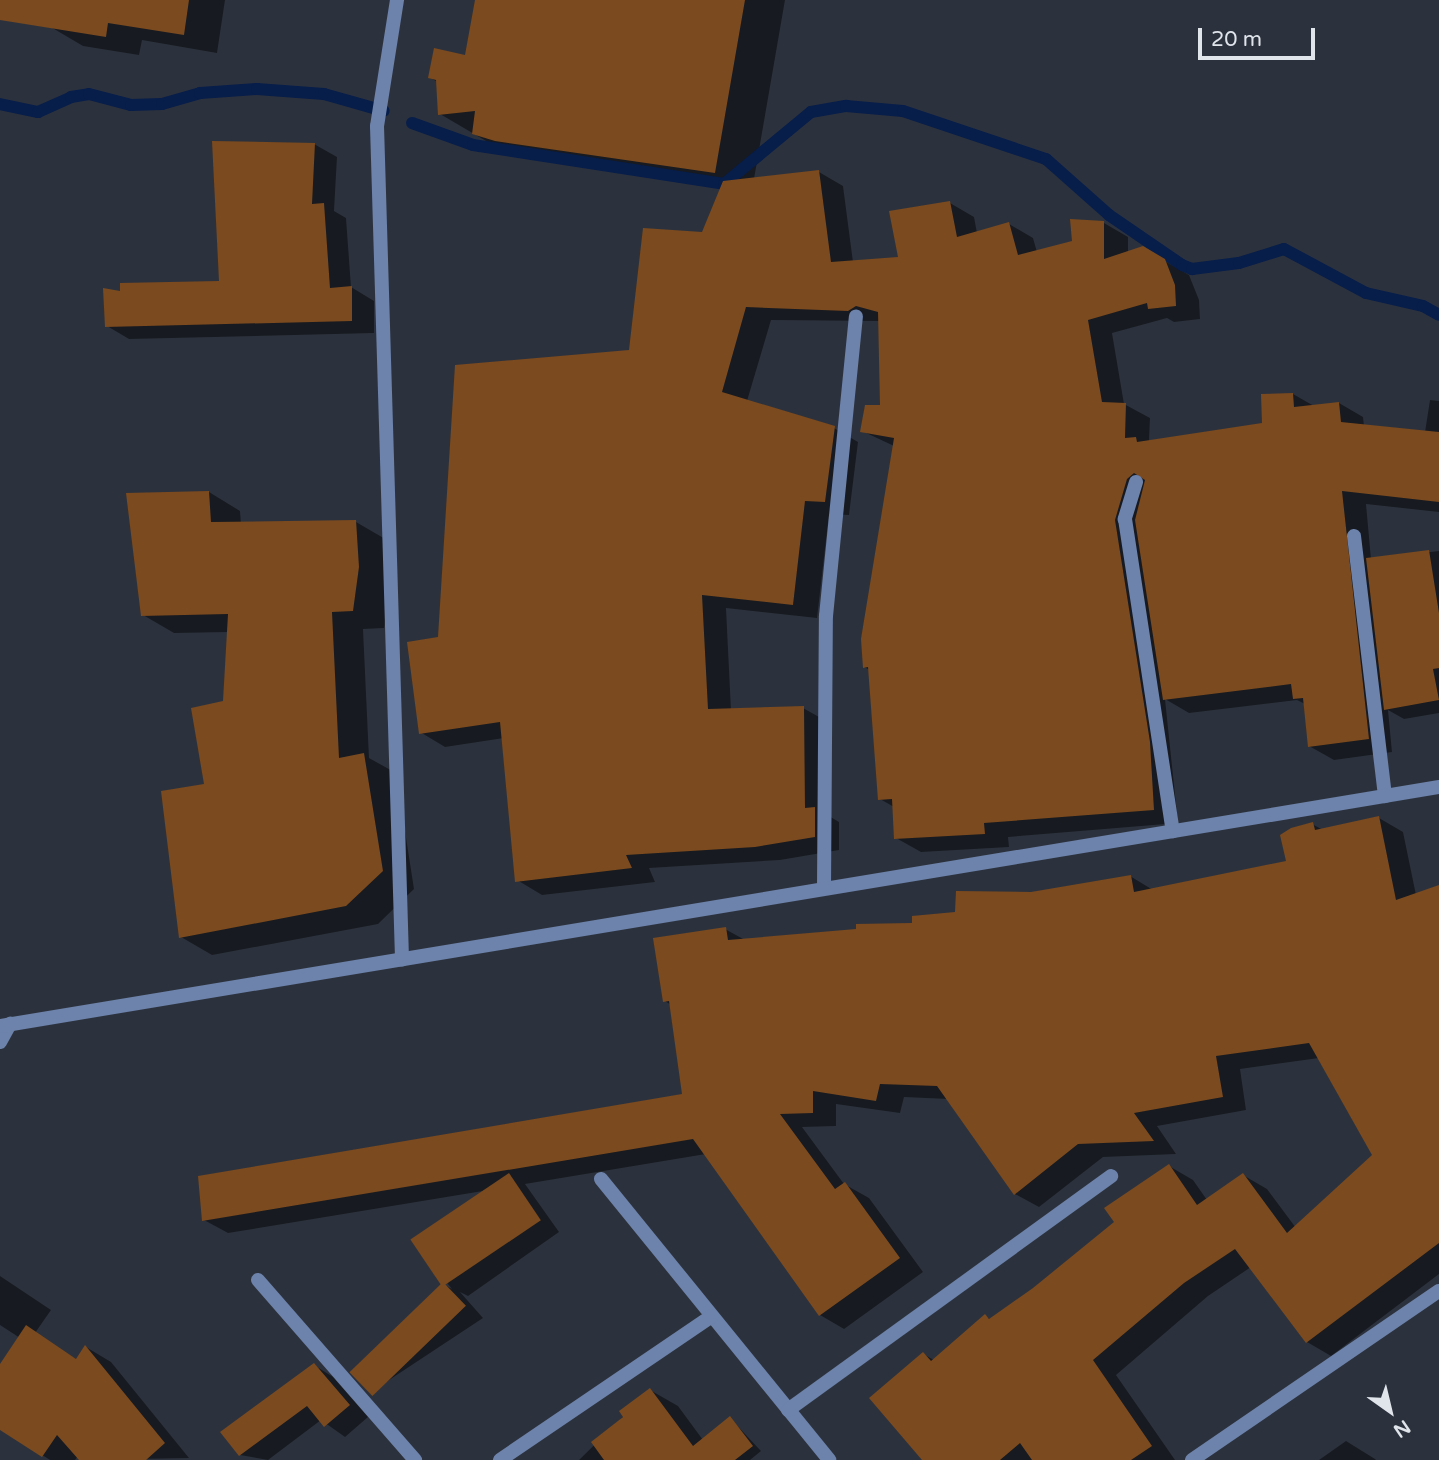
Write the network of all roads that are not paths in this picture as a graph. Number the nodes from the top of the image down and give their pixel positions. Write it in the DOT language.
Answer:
graph roads {
  1 [pos="397,0"];
  2 [pos="856,316"];
  3 [pos="1136,482"];
  4 [pos="1354,536"];
  5 [pos="1439,788"];
  6 [pos="1385,796"];
  7 [pos="1173,831"];
  8 [pos="824,887"];
  9 [pos="402,960"];
  10 [pos="5,1025"];
  11 [pos="0,1042"];
  12 [pos="1111,1176"];
  13 [pos="601,1179"];
  14 [pos="258,1280"];
  15 [pos="1439,1291"];
  16 [pos="712,1316"];
  17 [pos="788,1410"];
  18 [pos="415,1460"];
  19 [pos="500,1460"];
  20 [pos="829,1460"];
  21 [pos="1192,1460"];
  1 -- 9 [label="street"];
  2 -- 8 [label="street"];
  3 -- 7 [label="street"];
  4 -- 6 [label="street"];
  5 -- 6 [label="street"];
  6 -- 7 [label="street"];
  7 -- 8 [label="street"];
  8 -- 9 [label="street"];
  9 -- 10 [label="street"];
  10 -- 11 [label="street"];
  12 -- 17 [label="street"];
  13 -- 16 [label="street"];
  14 -- 18 [label="street"];
  15 -- 21 [label="street"];
  16 -- 17 [label="street"];
  16 -- 19 [label="street"];
  17 -- 20 [label="street"];
}
